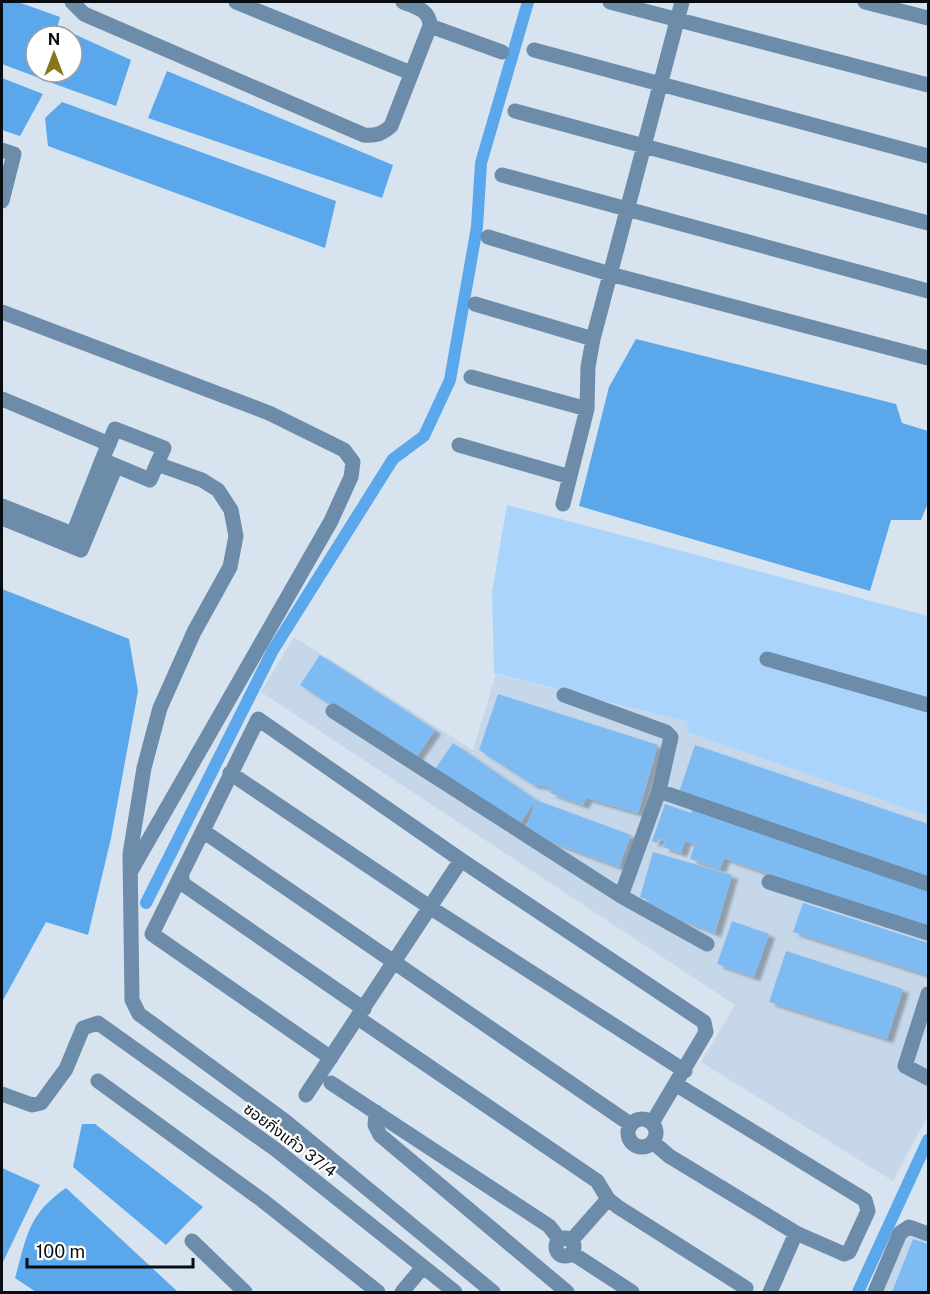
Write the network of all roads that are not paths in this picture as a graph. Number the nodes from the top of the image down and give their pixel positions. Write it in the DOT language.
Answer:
graph roads {
  1 [pos="72,2"];
  2 [pos="236,2"];
  3 [pos="403,2"];
  4 [pos="610,2"];
  5 [pos="682,2"];
  6 [pos="866,2"];
  7 [pos="928,18"];
  8 [pos="677,21"];
  9 [pos="430,26"];
  10 [pos="534,50"];
  11 [pos="502,52"];
  12 [pos="411,73"];
  13 [pos="659,85"];
  14 [pos="928,85"];
  15 [pos="515,111"];
  16 [pos="643,148"];
  17 [pos="2,150"];
  18 [pos="928,156"];
  19 [pos="502,175"];
  20 [pos="2,201"];
  21 [pos="626,210"];
  22 [pos="928,223"];
  23 [pos="488,237"];
  24 [pos="610,274"];
  25 [pos="928,291"];
  26 [pos="476,304"];
  27 [pos="2,312"];
  28 [pos="593,339"];
  29 [pos="928,358"];
  30 [pos="471,377"];
  31 [pos="2,399"];
  32 [pos="587,409"];
  33 [pos="109,444"];
  34 [pos="459,445"];
  35 [pos="109,463"];
  36 [pos="157,464"];
  37 [pos="570,477"];
  38 [pos="563,504"];
  39 [pos="2,506"];
  40 [pos="2,518"];
  41 [pos="64,536"];
  42 [pos="767,659"];
  43 [pos="564,695"];
  44 [pos="928,705"];
  45 [pos="333,711"];
  46 [pos="230,773"];
  47 [pos="659,791"];
  48 [pos="203,831"];
  49 [pos="461,860"];
  50 [pos="131,870"];
  51 [pos="182,878"];
  52 [pos="769,882"];
  53 [pos="928,884"];
  54 [pos="621,896"];
  55 [pos="431,908"];
  56 [pos="928,933"];
  57 [pos="707,944"];
  58 [pos="395,964"];
  59 [pos="928,994"];
  60 [pos="361,1013"];
  61 [pos="331,1058"];
  62 [pos="685,1071"];
  63 [pos="928,1078"];
  64 [pos="98,1081"];
  65 [pos="331,1083"];
  66 [pos="677,1085"];
  67 [pos="2,1094"];
  68 [pos="306,1095"];
  69 [pos="376,1112"];
  70 [pos="630,1124"];
  71 [pos="652,1124"];
  72 [pos="653,1142"];
  73 [pos="608,1198"];
  74 [pos="796,1233"];
  75 [pos="928,1234"];
  76 [pos="192,1241"];
  77 [pos="568,1244"];
  78 [pos="423,1267"];
  79 [pos="746,1288"];
  80 [pos="245,1293"];
  81 [pos="378,1293"];
  82 [pos="402,1293"];
  83 [pos="455,1293"];
  84 [pos="493,1293"];
  85 [pos="567,1293"];
  86 [pos="632,1293"];
  87 [pos="770,1293"];
  88 [pos="875,1293"];
  1 -- 12 [label="street"];
  2 -- 12 [label="street"];
  3 -- 9 [label="street"];
  4 -- 8 [label="street"];
  5 -- 8 [label="street"];
  6 -- 7 [label="street"];
  8 -- 13 [label="street"];
  8 -- 14 [label="street"];
  9 -- 11 [label="street"];
  9 -- 12 [label="street"];
  10 -- 13 [label="street"];
  13 -- 16 [label="street"];
  13 -- 18 [label="street"];
  15 -- 16 [label="street"];
  16 -- 21 [label="street"];
  16 -- 22 [label="street"];
  17 -- 20 [label="street"];
  19 -- 21 [label="street"];
  21 -- 24 [label="street"];
  21 -- 25 [label="street"];
  23 -- 24 [label="street"];
  24 -- 28 [label="street"];
  24 -- 29 [label="street"];
  26 -- 28 [label="street"];
  27 -- 50 [label="street"];
  28 -- 32 [label="street"];
  30 -- 32 [label="street"];
  31 -- 33 [label="street"];
  32 -- 37 [label="street"];
  33 -- 35 [label="street"];
  33 -- 36 [label="street"];
  34 -- 37 [label="street"];
  35 -- 36 [label="street"];
  35 -- 41 [label="street"];
  36 -- 50 [label="street"];
  37 -- 38 [label="street"];
  39 -- 41 [label="street"];
  40 -- 41 [label="street"];
  42 -- 44 [label="street"];
  43 -- 47 [label="street"];
  45 -- 54 [label="street"];
  46 -- 48 [label="street"];
  46 -- 49 [label="street"];
  46 -- 55 [label="street"];
  47 -- 53 [label="street"];
  47 -- 54 [label="street"];
  48 -- 51 [label="street"];
  48 -- 58 [label="street"];
  49 -- 55 [label="street"];
  49 -- 62 [label="street"];
  50 -- 84 [label="street"];
  51 -- 60 [label="street"];
  51 -- 61 [label="street"];
  52 -- 56 [label="street"];
  54 -- 57 [label="street"];
  55 -- 58 [label="street"];
  55 -- 62 [label="street"];
  58 -- 60 [label="street"];
  58 -- 70 [label="street"];
  59 -- 63 [label="street"];
  60 -- 61 [label="street"];
  60 -- 73 [label="street"];
  61 -- 68 [label="street"];
  62 -- 66 [label="street"];
  64 -- 81 [label="street"];
  65 -- 69 [label="street"];
  66 -- 71 [label="street"];
  66 -- 74 [label="street"];
  67 -- 78 [label="street, ซอยกิ่งแก้ว 37/4"];
  69 -- 77 [label="street"];
  69 -- 85 [label="street"];
  70 -- 71 [label="street"];
  70 -- 72 [label="street"];
  71 -- 72 [label="street"];
  72 -- 74 [label="street"];
  73 -- 77 [label="street"];
  73 -- 79 [label="street"];
  74 -- 87 [label="street"];
  75 -- 88 [label="street"];
  76 -- 80 [label="street"];
  77 -- 86 [label="street"];
  78 -- 82 [label="street"];
  78 -- 83 [label="street, ซอยกิ่งแก้ว 37/4"];
}
